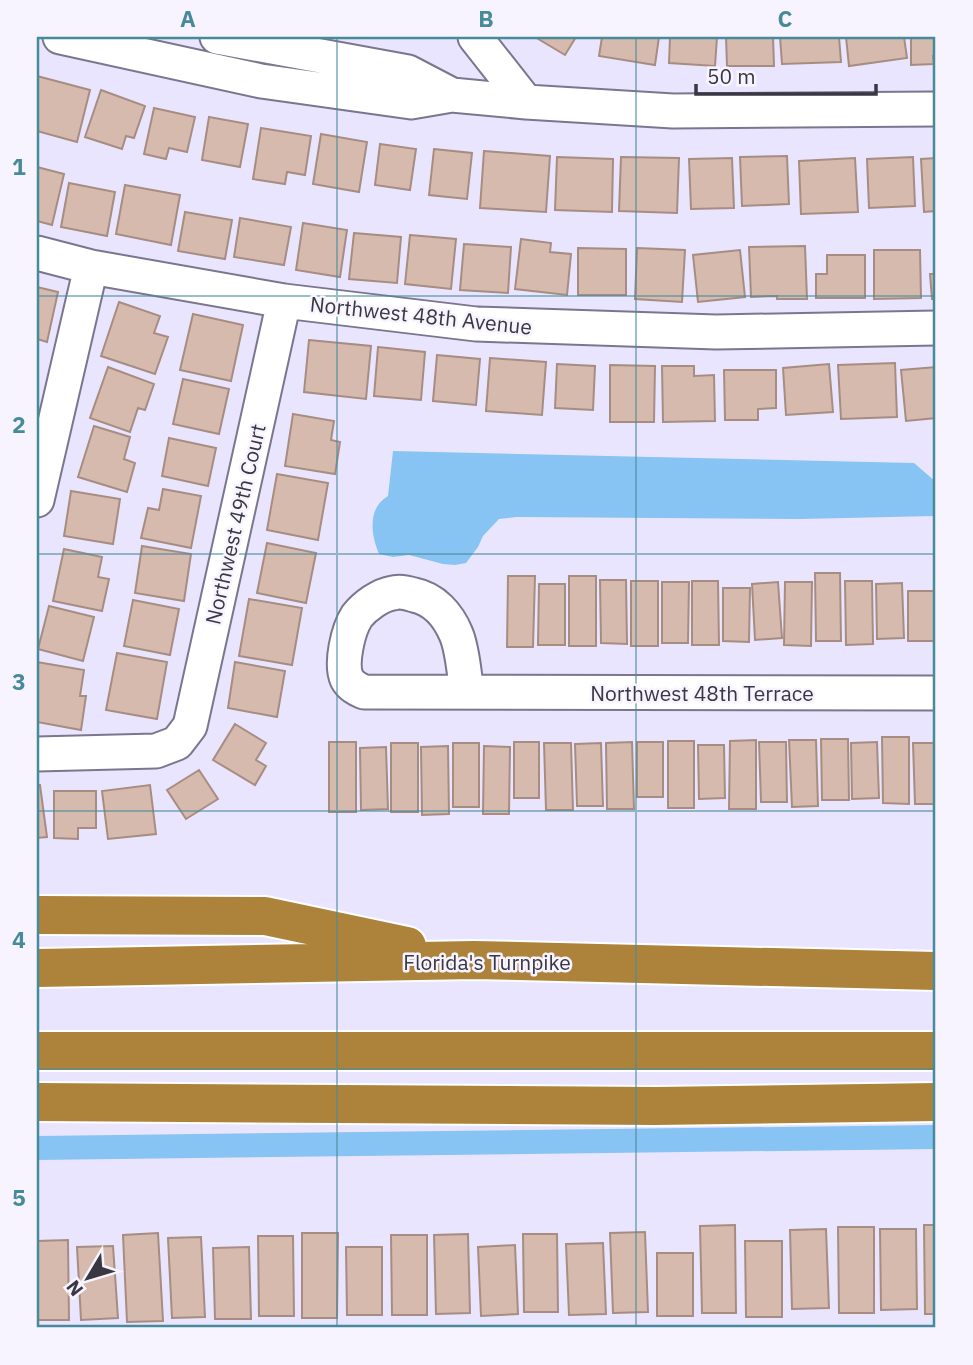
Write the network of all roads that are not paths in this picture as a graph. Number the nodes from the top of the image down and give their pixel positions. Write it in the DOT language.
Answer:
graph roads {
  1 [pos="60,37"];
  2 [pos="217,37"];
  3 [pos="475,37"];
  4 [pos="452,95"];
  5 [pos="526,102"];
  6 [pos="936,109"];
  7 [pos="37,254"];
  8 [pos="91,267"];
  9 [pos="285,301"];
  10 [pos="936,328"];
  11 [pos="42,454"];
  12 [pos="37,500"];
  13 [pos="467,692"];
  14 [pos="936,693"];
  15 [pos="37,754"];
  16 [pos="37,915"];
  17 [pos="474,960"];
  18 [pos="37,968"];
  19 [pos="936,971"];
  20 [pos="37,1051"];
  21 [pos="936,1051"];
  22 [pos="37,1102"];
  23 [pos="936,1102"];
  1 -- 4 [label="street"];
  2 -- 4 [label="street"];
  3 -- 5 [label="street"];
  4 -- 5 [label="street"];
  5 -- 6 [label="street"];
  7 -- 8 [label="street, Northwest 48th Avenue"];
  8 -- 9 [label="street, Northwest 48th Avenue"];
  8 -- 11 [label="street"];
  9 -- 10 [label="street, Northwest 48th Avenue"];
  9 -- 15 [label="street, Northwest 49th Court"];
  11 -- 12 [label="street"];
  13 -- 14 [label="street, Northwest 48th Terrace"];
  16 -- 17 [label="highway"];
  17 -- 18 [label="highway, Florida's Turnpike"];
  17 -- 19 [label="highway, Florida's Turnpike"];
  20 -- 21 [label="highway"];
  22 -- 23 [label="highway"];
}
